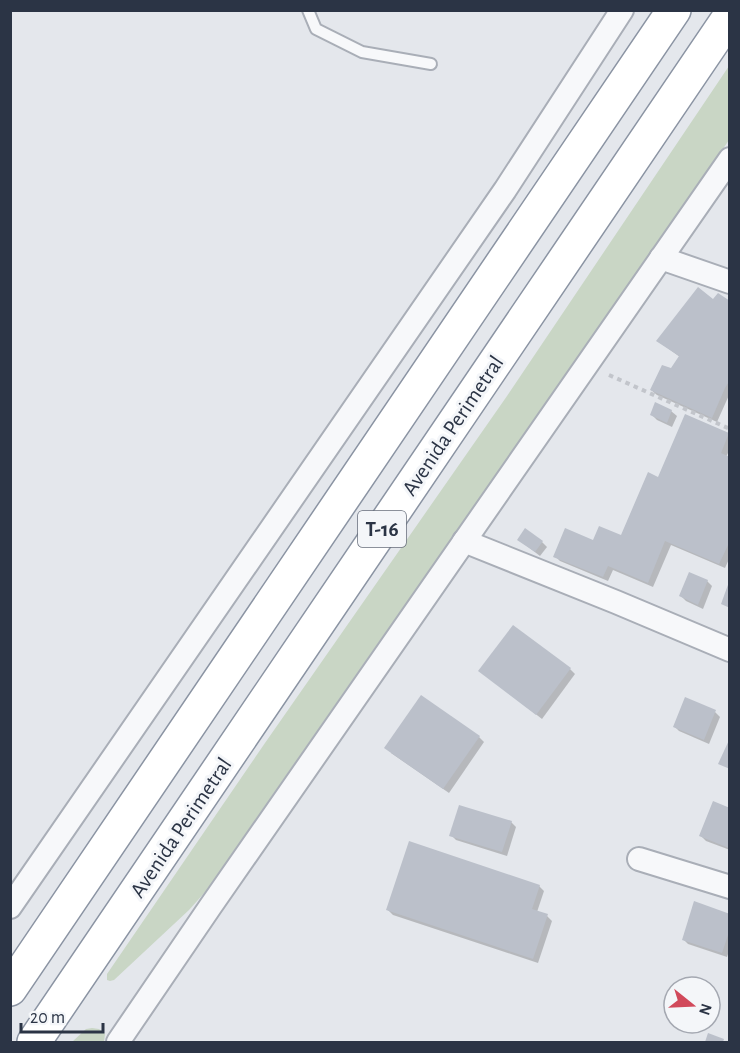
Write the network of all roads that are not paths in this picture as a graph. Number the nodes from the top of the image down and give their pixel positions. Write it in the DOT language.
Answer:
graph roads {
  1 [pos="308,10"];
  2 [pos="622,10"];
  3 [pos="674,10"];
  4 [pos="729,16"];
  5 [pos="431,64"];
  6 [pos="729,159"];
  7 [pos="661,258"];
  8 [pos="729,282"];
  9 [pos="464,541"];
  10 [pos="729,650"];
  11 [pos="639,859"];
  12 [pos="729,887"];
  13 [pos="10,907"];
  14 [pos="10,989"];
  15 [pos="34,1042"];
  16 [pos="118,1042"];
  1 -- 5 [label="lane"];
  2 -- 13 [label="street"];
  3 -- 14 [label="highway, T-16"];
  4 -- 15 [label="highway, Avenida Perimetral / T-16"];
  6 -- 7 [label="street"];
  7 -- 8 [label="street"];
  7 -- 9 [label="street"];
  9 -- 10 [label="street"];
  9 -- 16 [label="street"];
  11 -- 12 [label="street"];
}
